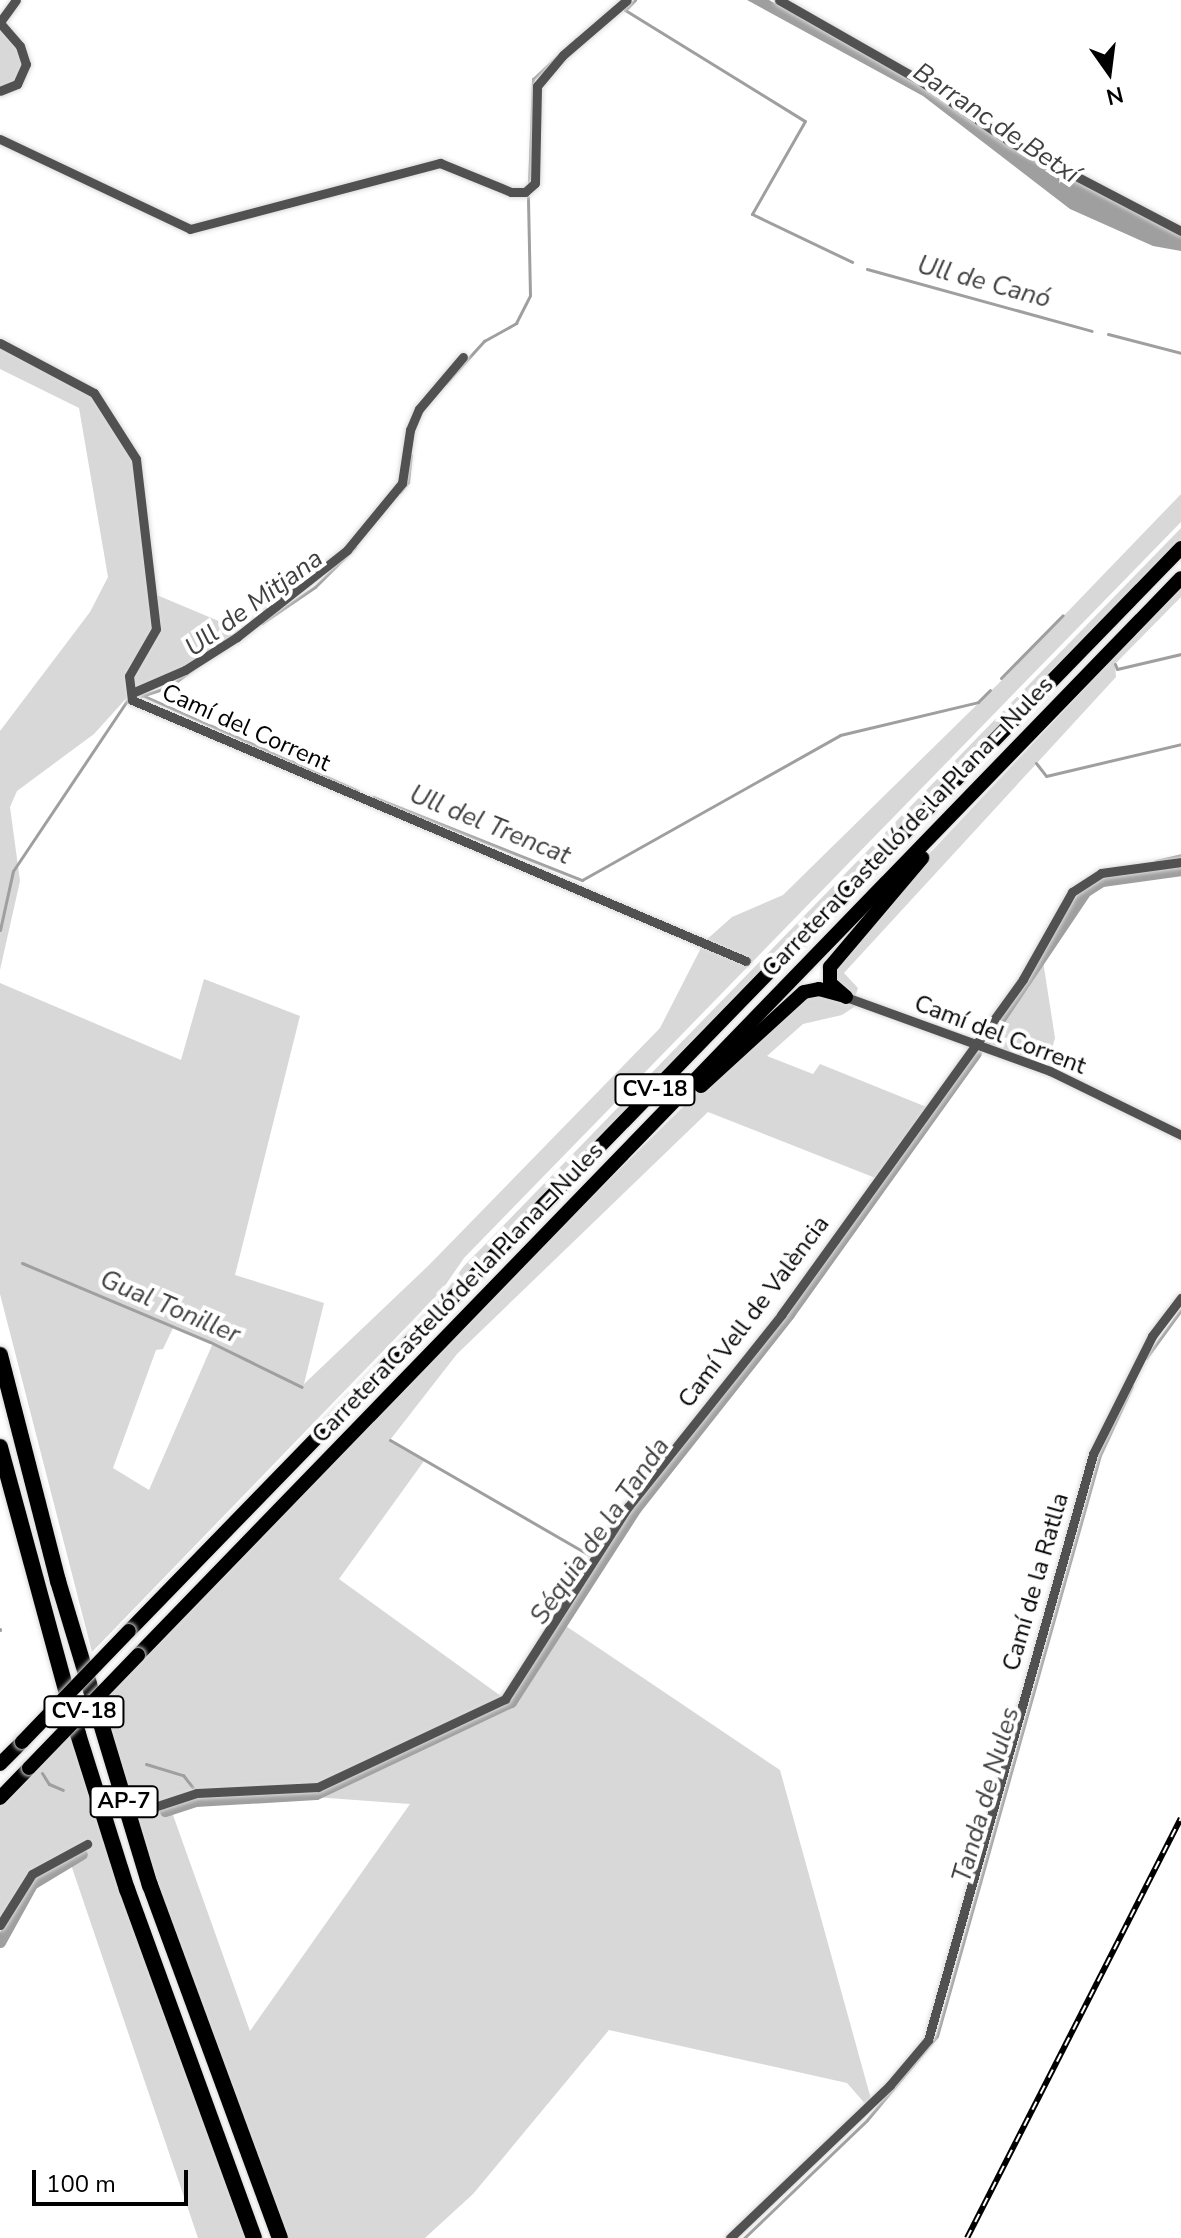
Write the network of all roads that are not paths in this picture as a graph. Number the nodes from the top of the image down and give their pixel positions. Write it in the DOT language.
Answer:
graph roads {
  1 [pos="16,0"];
  2 [pos="627,0"];
  3 [pos="779,0"];
  4 [pos="0,22"];
  5 [pos="0,91"];
  6 [pos="0,139"];
  7 [pos="1181,231"];
  8 [pos="0,343"];
  9 [pos="463,357"];
  10 [pos="1181,548"];
  11 [pos="1181,578"];
  12 [pos="1102,659"];
  13 [pos="132,693"];
  14 [pos="1181,862"];
  15 [pos="746,961"];
  16 [pos="846,997"];
  17 [pos="973,1047"];
  18 [pos="1181,1135"];
  19 [pos="563,1215"];
  20 [pos="1181,1298"];
  21 [pos="0,1355"];
  22 [pos="0,1447"];
  23 [pos="0,1764"];
  24 [pos="0,1798"];
  25 [pos="151,1808"];
  26 [pos="87,1844"];
  27 [pos="0,1925"];
  28 [pos="254,2238"];
  29 [pos="280,2238"];
  30 [pos="730,2238"];
  1 -- 4 [label="street"];
  2 -- 6 [label="street"];
  3 -- 7 [label="street"];
  4 -- 5 [label="street"];
  8 -- 13 [label="street, Camí del Corrent"];
  9 -- 13 [label="street"];
  10 -- 23 [label="main road, Carretera Castelló de la Plana - Nules / CV-18, bridge"];
  11 -- 12 [label="main road, Carretera Castelló de la Plana - Nules / CV-18"];
  12 -- 16 [label="main road, CV-18"];
  12 -- 19 [label="main road, Carretera Castelló de la Plana - Nules / CV-18"];
  13 -- 15 [label="street, Camí del Corrent"];
  14 -- 17 [label="street, Camí Vell de València"];
  16 -- 17 [label="street, Camí del Corrent"];
  16 -- 19 [label="main road, CV-18"];
  17 -- 18 [label="street, Camí del Corrent"];
  17 -- 25 [label="street, Camí Vell de València"];
  19 -- 24 [label="main road, Carretera Castelló de la Plana - Nules / CV-18, bridge"];
  20 -- 30 [label="street, Camí de la Ratlla"];
  21 -- 29 [label="highway, AP-7"];
  22 -- 28 [label="highway, AP-7"];
  26 -- 27 [label="street"];
}
